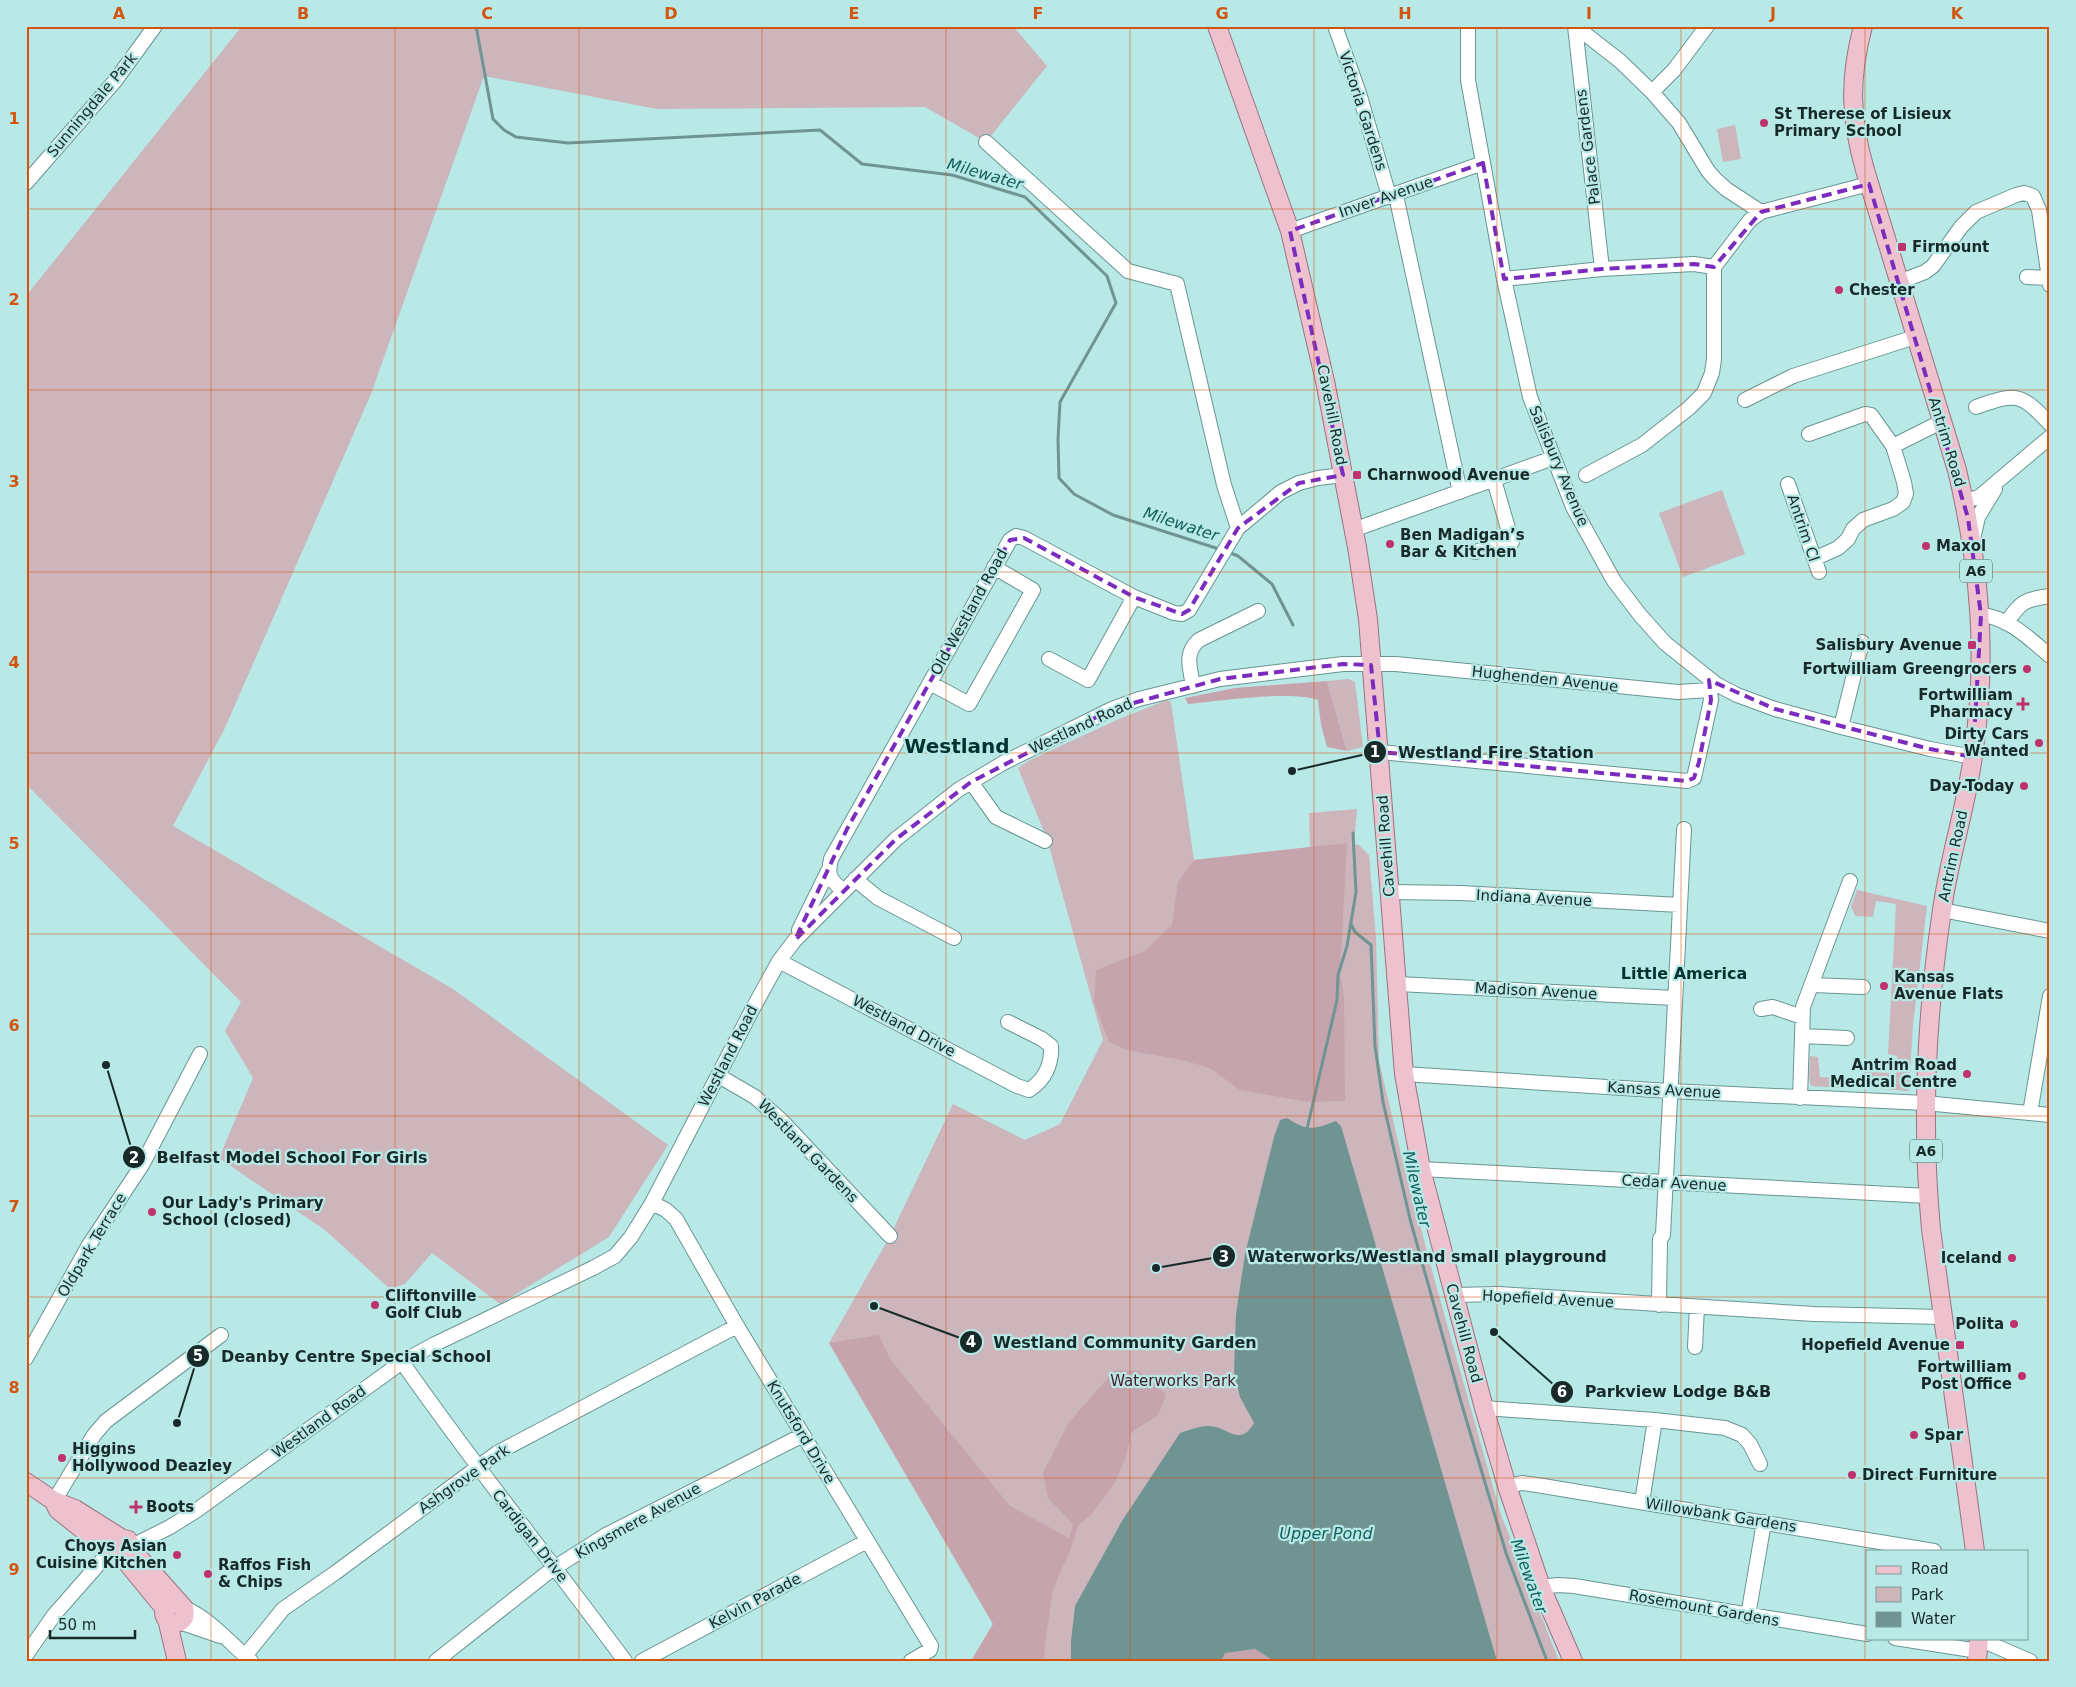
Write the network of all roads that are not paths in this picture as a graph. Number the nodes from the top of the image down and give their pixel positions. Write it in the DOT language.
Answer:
graph roads {
  1 [pos="156,26"];
  2 [pos="1217,26"];
  3 [pos="1335,26"];
  4 [pos="1468,26"];
  5 [pos="1575,26"];
  6 [pos="1707,26"];
  7 [pos="1863,26"];
  8 [pos="1652,92"];
  9 [pos="986,142"];
  10 [pos="1483,162"];
  11 [pos="26,183"];
  12 [pos="1869,184"];
  13 [pos="1391,196"];
  14 [pos="1761,212"];
  15 [pos="1290,231"];
  16 [pos="1714,267"];
  17 [pos="1602,268"];
  18 [pos="2027,276"];
  19 [pos="2049,278"];
  20 [pos="1504,279"];
  21 [pos="1899,282"];
  22 [pos="2050,285"];
  23 [pos="1915,337"];
  24 [pos="1745,400"];
  25 [pos="1976,407"];
  26 [pos="1941,422"];
  27 [pos="2050,424"];
  28 [pos="1809,434"];
  29 [pos="2050,437"];
  30 [pos="1893,446"];
  31 [pos="1553,458"];
  32 [pos="1344,474"];
  33 [pos="1586,475"];
  34 [pos="1494,480"];
  35 [pos="1999,482"];
  36 [pos="1788,484"];
  37 [pos="1460,492"];
  38 [pos="1964,501"];
  39 [pos="1238,528"];
  40 [pos="1353,530"];
  41 [pos="1972,544"];
  42 [pos="1475,552"];
  43 [pos="1814,559"];
  44 [pos="994,567"];
  45 [pos="1819,572"];
  46 [pos="2050,596"];
  47 [pos="1134,597"];
  48 [pos="1258,611"];
  49 [pos="1981,615"];
  50 [pos="2006,623"];
  51 [pos="1862,642"];
  52 [pos="2050,656"];
  53 [pos="1049,659"];
  54 [pos="1371,665"];
  55 [pos="930,683"];
  56 [pos="1193,686"];
  57 [pos="1713,687"];
  58 [pos="1841,727"];
  59 [pos="1380,752"];
  60 [pos="1973,756"];
  61 [pos="971,782"];
  62 [pos="1684,829"];
  63 [pos="1045,842"];
  64 [pos="828,871"];
  65 [pos="855,879"];
  66 [pos="1850,881"];
  67 [pos="843,891"];
  68 [pos="1389,892"];
  69 [pos="1680,905"];
  70 [pos="1942,910"];
  71 [pos="2050,931"];
  72 [pos="954,938"];
  73 [pos="795,940"];
  74 [pos="779,961"];
  75 [pos="1398,984"];
  76 [pos="1812,985"];
  77 [pos="1863,987"];
  78 [pos="2050,996"];
  79 [pos="1674,998"];
  80 [pos="1760,1009"];
  81 [pos="1802,1017"];
  82 [pos="1008,1022"];
  83 [pos="1802,1036"];
  84 [pos="1847,1038"];
  85 [pos="200,1054"];
  86 [pos="1404,1074"];
  87 [pos="718,1076"];
  88 [pos="1670,1091"];
  89 [pos="1800,1098"];
  90 [pos="1925,1103"];
  91 [pos="2030,1113"];
  92 [pos="2050,1115"];
  93 [pos="1421,1169"];
  94 [pos="1666,1183"];
  95 [pos="1928,1196"];
  96 [pos="652,1203"];
  97 [pos="890,1236"];
  98 [pos="1454,1295"];
  99 [pos="1659,1305"];
  100 [pos="1697,1307"];
  101 [pos="1942,1317"];
  102 [pos="737,1326"];
  103 [pos="221,1335"];
  104 [pos="1695,1347"];
  105 [pos="26,1358"];
  106 [pos="402,1362"];
  107 [pos="1484,1408"];
  108 [pos="1655,1420"];
  109 [pos="803,1434"];
  110 [pos="1760,1464"];
  111 [pos="476,1467"];
  112 [pos="26,1482"];
  113 [pos="1507,1486"];
  114 [pos="54,1501"];
  115 [pos="1642,1502"];
  116 [pos="1764,1522"];
  117 [pos="867,1541"];
  118 [pos="122,1549"];
  119 [pos="1928,1550"];
  120 [pos="1975,1550"];
  121 [pos="555,1567"];
  122 [pos="1541,1587"];
  123 [pos="175,1612"];
  124 [pos="1748,1616"];
  125 [pos="1866,1634"];
  126 [pos="1914,1640"];
  127 [pos="1979,1647"];
  128 [pos="26,1655"];
  129 [pos="248,1658"];
  130 [pos="177,1661"];
  131 [pos="186,1661"];
  132 [pos="436,1661"];
  133 [pos="625,1661"];
  134 [pos="642,1661"];
  135 [pos="911,1661"];
  136 [pos="1573,1661"];
  137 [pos="2030,1661"];
  1 -- 11 [label="street, Sunningdale Park"];
  2 -- 15 [label="main road, Cavehill Road"];
  3 -- 13 [label="street, Victoria Gardens"];
  4 -- 10 [label="street, Salisbury Avenue"];
  5 -- 8 [label="street"];
  5 -- 17 [label="street, Palace Gardens"];
  6 -- 8 [label="street"];
  7 -- 12 [label="main road, Antrim Road / A6"];
  8 -- 14 [label="street"];
  9 -- 39 [label="street"];
  10 -- 13 [label="street, Inver Avenue"];
  10 -- 20 [label="street, Salisbury Avenue"];
  12 -- 14 [label="street"];
  12 -- 21 [label="main road, Antrim Road / A6"];
  13 -- 15 [label="street, Inver Avenue"];
  13 -- 37 [label="street, Victoria Gardens"];
  14 -- 16 [label="street"];
  15 -- 32 [label="main road, Cavehill Road"];
  16 -- 17 [label="street"];
  16 -- 33 [label="street"];
  17 -- 20 [label="street"];
  18 -- 19 [label="street"];
  19 -- 21 [label="street"];
  19 -- 22 [label="street"];
  20 -- 31 [label="street, Salisbury Avenue"];
  21 -- 23 [label="main road, Antrim Road / A6"];
  23 -- 24 [label="street"];
  23 -- 26 [label="main road, Antrim Road / A6"];
  25 -- 27 [label="street"];
  26 -- 30 [label="street"];
  26 -- 38 [label="main road, Antrim Road / A6"];
  28 -- 30 [label="street"];
  29 -- 35 [label="street"];
  30 -- 43 [label="street"];
  31 -- 34 [label="street"];
  31 -- 57 [label="street, Salisbury Avenue"];
  32 -- 39 [label="street, Old Westland Road"];
  32 -- 40 [label="main road, Cavehill Road"];
  34 -- 37 [label="street"];
  34 -- 42 [label="street"];
  35 -- 38 [label="street"];
  35 -- 41 [label="street"];
  36 -- 43 [label="street, Antrim Cl"];
  37 -- 40 [label="street"];
  38 -- 41 [label="main road, Antrim Road / A6"];
  39 -- 47 [label="street, Old Westland Road"];
  40 -- 54 [label="main road, Cavehill Road"];
  41 -- 49 [label="main road, Antrim Road / A6"];
  43 -- 45 [label="street, Antrim Cl"];
  44 -- 47 [label="street, Old Westland Road"];
  44 -- 55 [label="street, Old Westland Road"];
  44 -- 55 [label="street"];
  46 -- 50 [label="street"];
  47 -- 53 [label="street"];
  48 -- 56 [label="street"];
  49 -- 50 [label="street"];
  49 -- 60 [label="main road, Antrim Road / A6"];
  50 -- 52 [label="street"];
  51 -- 58 [label="street"];
  54 -- 56 [label="street, Westland Road"];
  54 -- 57 [label="street, Hughenden Avenue"];
  54 -- 59 [label="main road, Cavehill Road"];
  55 -- 64 [label="street, Old Westland Road"];
  56 -- 61 [label="street, Westland Road"];
  57 -- 58 [label="street, Salisbury Avenue"];
  57 -- 59 [label="street"];
  58 -- 60 [label="street, Salisbury Avenue"];
  59 -- 68 [label="main road, Cavehill Road"];
  60 -- 70 [label="main road, Antrim Road / A6"];
  61 -- 63 [label="street"];
  61 -- 65 [label="street, Westland Road"];
  62 -- 69 [label="street"];
  64 -- 67 [label="street"];
  64 -- 73 [label="street, Old Westland Road"];
  65 -- 67 [label="street, Westland Road"];
  65 -- 72 [label="street"];
  66 -- 76 [label="street"];
  67 -- 73 [label="street, Westland Road"];
  68 -- 69 [label="street, Indiana Avenue"];
  68 -- 75 [label="main road, Cavehill Road"];
  69 -- 79 [label="street"];
  70 -- 71 [label="street"];
  70 -- 90 [label="main road, Antrim Road / A6"];
  73 -- 74 [label="street, Westland Road"];
  74 -- 82 [label="street, Westland Drive"];
  74 -- 87 [label="street, Westland Road"];
  75 -- 79 [label="street, Madison Avenue"];
  75 -- 86 [label="main road, Cavehill Road"];
  76 -- 77 [label="street"];
  76 -- 81 [label="street"];
  78 -- 91 [label="street"];
  79 -- 88 [label="street"];
  80 -- 81 [label="street"];
  81 -- 83 [label="street"];
  83 -- 84 [label="street"];
  83 -- 89 [label="street"];
  85 -- 105 [label="street, Oldpark Terrace"];
  86 -- 88 [label="street, Kansas Avenue"];
  86 -- 93 [label="main road, Cavehill Road"];
  87 -- 96 [label="street, Westland Road"];
  87 -- 97 [label="street, Westland Gardens"];
  88 -- 89 [label="street, Kansas Avenue"];
  88 -- 94 [label="street"];
  89 -- 90 [label="street, Kansas Avenue"];
  90 -- 91 [label="street, Kansas Avenue"];
  90 -- 95 [label="main road, Antrim Road / A6"];
  91 -- 92 [label="street, Kansas Avenue"];
  93 -- 94 [label="street, Cedar Avenue"];
  93 -- 98 [label="main road, Cavehill Road"];
  94 -- 95 [label="street, Cedar Avenue"];
  94 -- 99 [label="street"];
  95 -- 101 [label="main road, Antrim Road / A6"];
  96 -- 102 [label="street, Knutsford Drive"];
  96 -- 106 [label="street, Westland Road"];
  98 -- 99 [label="street, Hopefield Avenue"];
  98 -- 107 [label="main road, Cavehill Road"];
  99 -- 100 [label="street, Hopefield Avenue"];
  100 -- 101 [label="street, Hopefield Avenue"];
  100 -- 104 [label="street"];
  101 -- 120 [label="main road, Antrim Road / A6"];
  102 -- 109 [label="street, Knutsford Drive"];
  102 -- 111 [label="street, Ashgrove Park"];
  103 -- 114 [label="street"];
  106 -- 111 [label="street, Cardigan Drive"];
  106 -- 118 [label="street, Westland Road"];
  107 -- 108 [label="street"];
  107 -- 113 [label="main road, Cavehill Road"];
  108 -- 110 [label="street"];
  108 -- 115 [label="street"];
  109 -- 117 [label="street, Knutsford Drive"];
  109 -- 121 [label="street, Kingsmere Avenue"];
  111 -- 121 [label="street, Cardigan Drive"];
  111 -- 129 [label="street, Ashgrove Park"];
  112 -- 114 [label="main road"];
  113 -- 115 [label="street, Willowbank Gardens"];
  113 -- 122 [label="main road, Cavehill Road"];
  114 -- 118 [label="main road"];
  115 -- 116 [label="street, Willowbank Gardens"];
  116 -- 119 [label="street, Willowbank Gardens"];
  116 -- 124 [label="street"];
  117 -- 134 [label="street, Kelvin Parade"];
  117 -- 135 [label="street, Knutsford Drive"];
  118 -- 123 [label="main road"];
  118 -- 128 [label="street"];
  121 -- 132 [label="street, Kingsmere Avenue"];
  121 -- 133 [label="street, Cardigan Drive"];
  122 -- 124 [label="street, Rosemount Gardens"];
  122 -- 136 [label="main road, Cavehill Road"];
  123 -- 129 [label="street"];
  123 -- 130 [label="main road"];
  123 -- 131 [label="main road"];
  124 -- 125 [label="street, Rosemount Gardens"];
  126 -- 127 [label="street"];
  127 -- 137 [label="street"];
}
